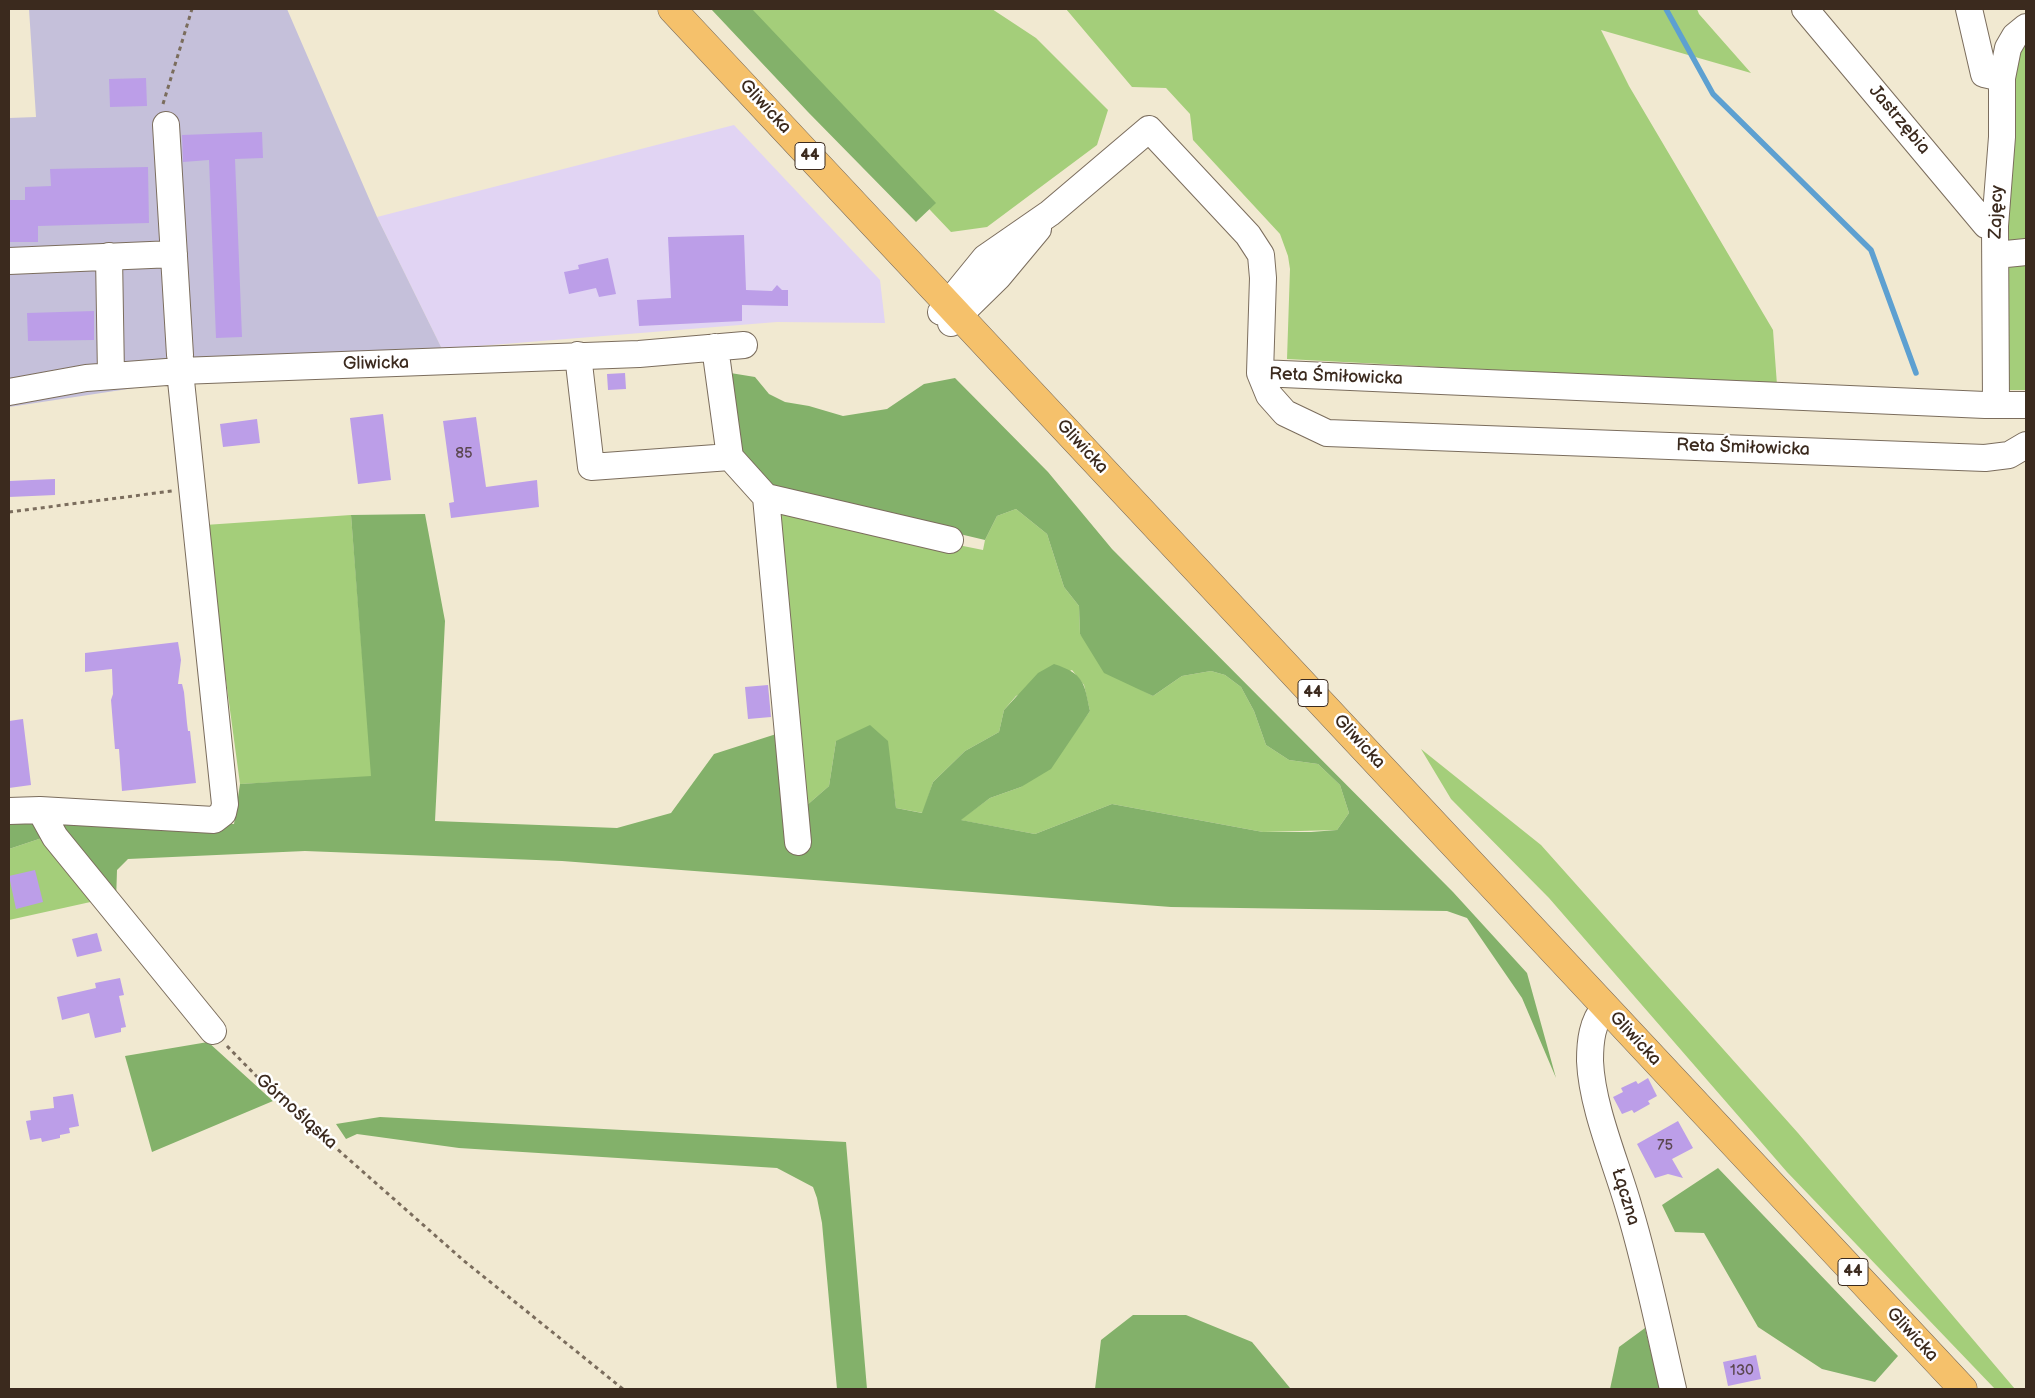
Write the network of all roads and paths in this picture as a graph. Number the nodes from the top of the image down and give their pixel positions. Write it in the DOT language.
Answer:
graph roads {
  1 [pos="192,9"];
  2 [pos="672,9"];
  3 [pos="1805,9"];
  4 [pos="1969,9"];
  5 [pos="2026,27"];
  6 [pos="2002,78"];
  7 [pos="166,125"];
  8 [pos="1995,226"];
  9 [pos="2026,252"];
  10 [pos="174,254"];
  11 [pos="1996,255"];
  12 [pos="108,256"];
  13 [pos="9,261"];
  14 [pos="950,313"];
  15 [pos="744,346"];
  16 [pos="715,347"];
  17 [pos="578,355"];
  18 [pos="180,363"];
  19 [pos="1260,373"];
  20 [pos="111,376"];
  21 [pos="9,392"];
  22 [pos="1996,404"];
  23 [pos="2026,405"];
  24 [pos="2026,445"];
  25 [pos="730,457"];
  26 [pos="192,488"];
  27 [pos="766,497"];
  28 [pos="9,512"];
  29 [pos="950,540"];
  30 [pos="40,810"];
  31 [pos="9,811"];
  32 [pos="798,842"];
  33 [pos="1605,1007"];
  34 [pos="213,1031"];
  35 [pos="623,1389"];
  36 [pos="1673,1389"];
  37 [pos="1963,1389"];
  1 -- 7 [label="path"];
  2 -- 14 [label="main road, Gliwicka / 44"];
  3 -- 8 [label="street, Jastrzębia"];
  4 -- 6 [label="street"];
  5 -- 6 [label="street, Zajęcy"];
  6 -- 8 [label="street, Zajęcy"];
  7 -- 10 [label="street"];
  8 -- 11 [label="street, Zajęcy"];
  9 -- 11 [label="street"];
  10 -- 12 [label="street"];
  10 -- 18 [label="street"];
  11 -- 22 [label="street, Zajęcy"];
  12 -- 13 [label="street"];
  12 -- 20 [label="street"];
  14 -- 19 [label="street"];
  14 -- 33 [label="main road, Gliwicka / 44"];
  15 -- 16 [label="street, Gliwicka"];
  16 -- 17 [label="street, Gliwicka"];
  16 -- 25 [label="street"];
  17 -- 18 [label="street, Gliwicka"];
  17 -- 25 [label="street"];
  18 -- 20 [label="street, Gliwicka"];
  18 -- 26 [label="street"];
  19 -- 22 [label="street, Reta Śmiłowicka"];
  19 -- 24 [label="street, Reta Śmiłowicka"];
  20 -- 21 [label="street, Gliwicka"];
  22 -- 23 [label="street, Reta Śmiłowicka"];
  25 -- 27 [label="street"];
  26 -- 28 [label="path"];
  26 -- 30 [label="street"];
  27 -- 29 [label="street"];
  27 -- 32 [label="street"];
  30 -- 31 [label="street"];
  30 -- 34 [label="street"];
  33 -- 36 [label="street, Łączna"];
  33 -- 37 [label="main road, Gliwicka / 44"];
  34 -- 35 [label="path, Górnośląska"];
}
